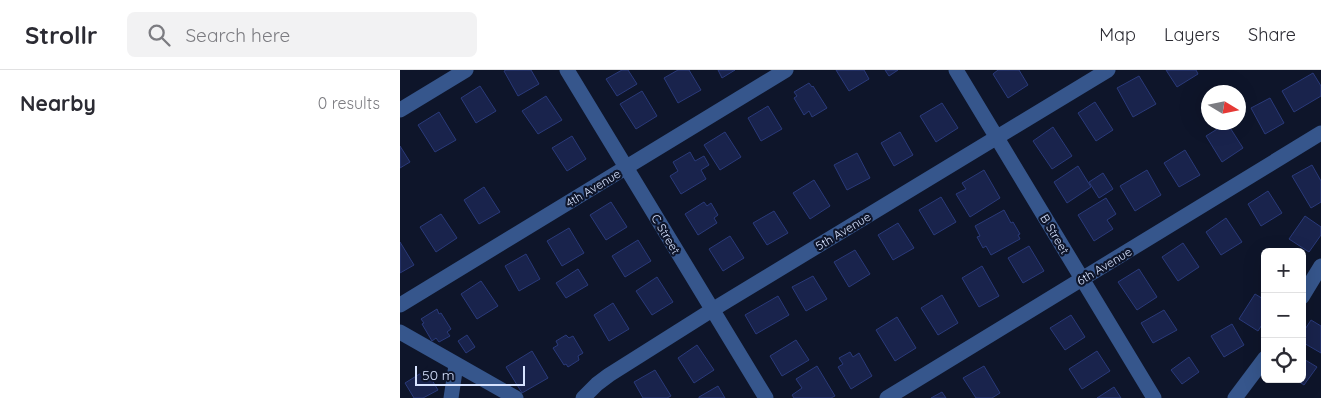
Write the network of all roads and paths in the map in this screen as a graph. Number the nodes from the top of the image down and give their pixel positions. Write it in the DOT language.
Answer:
graph roads {
  1 [pos="466,70"];
  2 [pos="567,70"];
  3 [pos="786,70"];
  4 [pos="956,70"];
  5 [pos="1108,70"];
  6 [pos="400,110"];
  7 [pos="1321,133"];
  8 [pos="996,138"];
  9 [pos="626,167"];
  10 [pos="1321,266"];
  11 [pos="1082,279"];
  12 [pos="1304,293"];
  13 [pos="400,305"];
  14 [pos="712,310"];
  15 [pos="400,332"];
  16 [pos="1261,364"];
  17 [pos="456,365"];
  18 [pos="1241,396"];
  19 [pos="451,398"];
  20 [pos="516,398"];
  21 [pos="583,398"];
  22 [pos="766,398"];
  23 [pos="887,398"];
  24 [pos="1154,398"];
  1 -- 6 [label="street"];
  2 -- 9 [label="street, C Street"];
  3 -- 9 [label="street, 4th Avenue"];
  4 -- 8 [label="street, B Street"];
  5 -- 8 [label="street, 5th Avenue"];
  7 -- 11 [label="street, 6th Avenue"];
  8 -- 11 [label="street, B Street"];
  8 -- 14 [label="street, 5th Avenue"];
  9 -- 13 [label="street, 4th Avenue"];
  9 -- 14 [label="street, C Street"];
  10 -- 12 [label="street"];
  11 -- 23 [label="street, 6th Avenue"];
  11 -- 24 [label="street, B Street"];
  14 -- 21 [label="street, 5th Avenue"];
  14 -- 22 [label="street, C Street"];
  15 -- 17 [label="street"];
  16 -- 18 [label="street"];
  17 -- 19 [label="street"];
  17 -- 20 [label="street"];
}
